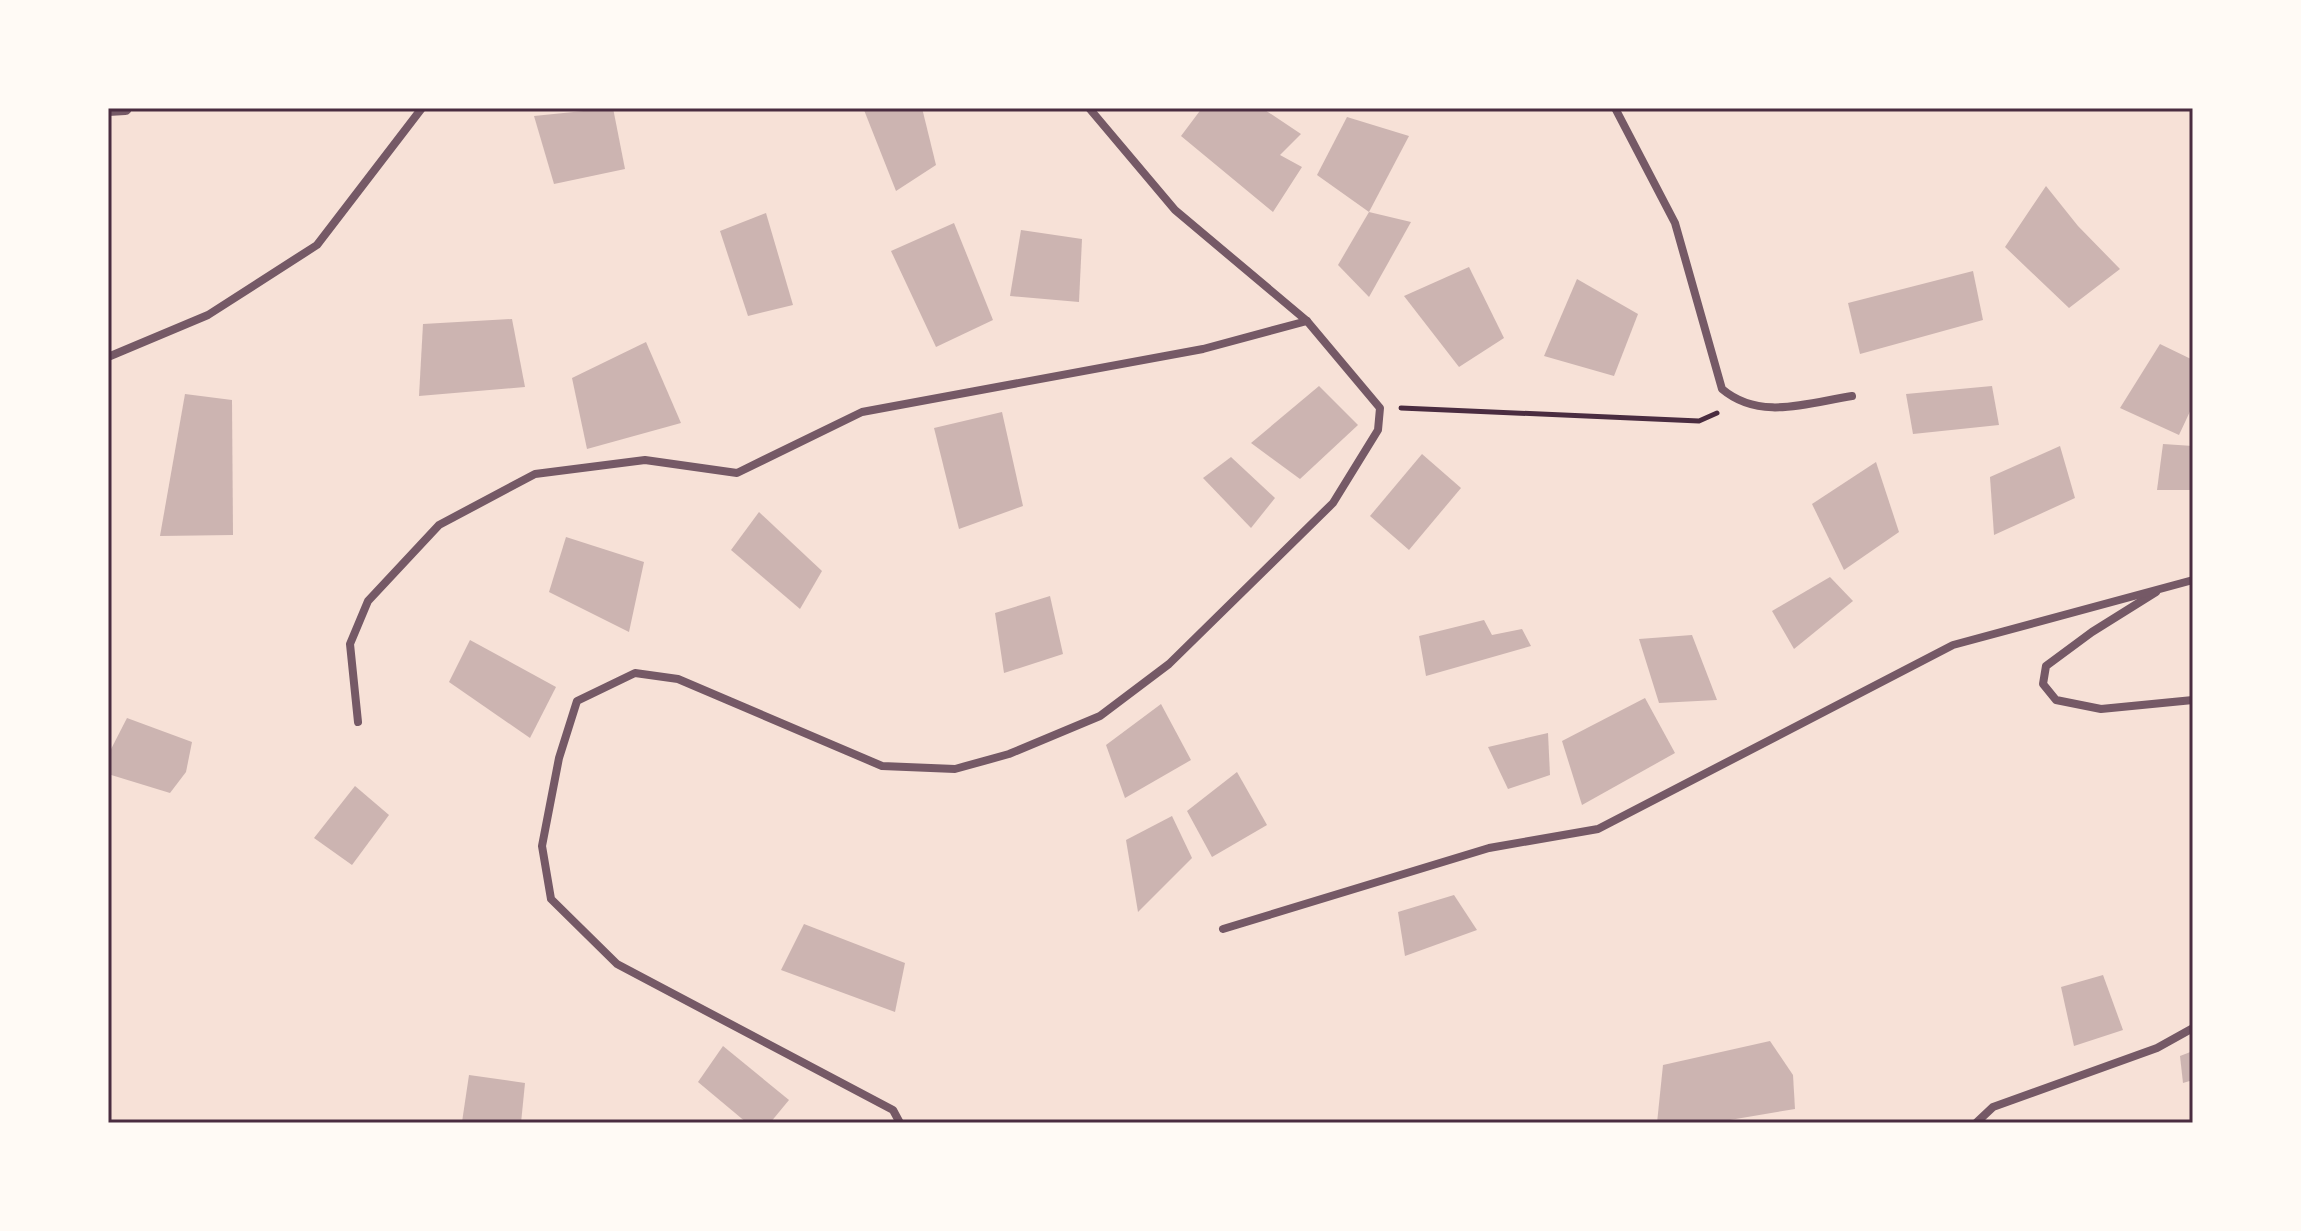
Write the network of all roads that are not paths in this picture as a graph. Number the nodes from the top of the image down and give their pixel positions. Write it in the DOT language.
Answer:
graph roads {
  1 [pos="125,108"];
  2 [pos="422,108"];
  3 [pos="1089,108"];
  4 [pos="1615,108"];
  5 [pos="108,109"];
  6 [pos="1307,321"];
  7 [pos="108,357"];
  8 [pos="1852,396"];
  9 [pos="2193,580"];
  10 [pos="2167,586"];
  11 [pos="2193,700"];
  12 [pos="358,722"];
  13 [pos="1223,929"];
  14 [pos="2193,1028"];
  15 [pos="900,1123"];
  16 [pos="1976,1123"];
  1 -- 5 [label="street"];
  2 -- 7 [label="street"];
  3 -- 6 [label="street"];
  4 -- 8 [label="street"];
  6 -- 12 [label="street"];
  6 -- 15 [label="street"];
  9 -- 10 [label="street"];
  10 -- 11 [label="street"];
  10 -- 13 [label="street"];
  14 -- 16 [label="street"];
}
